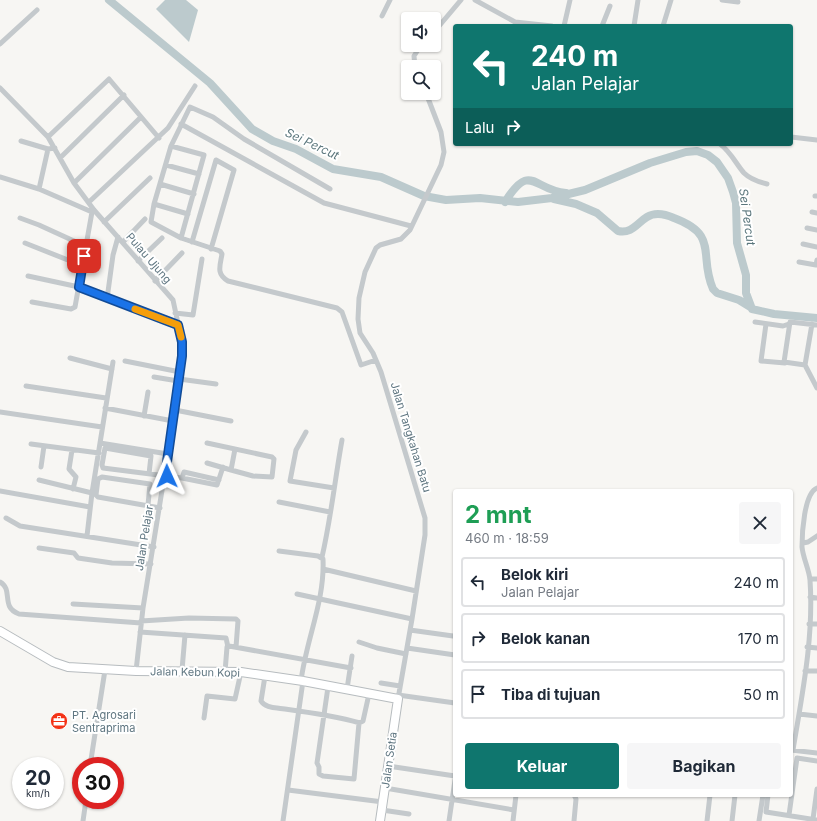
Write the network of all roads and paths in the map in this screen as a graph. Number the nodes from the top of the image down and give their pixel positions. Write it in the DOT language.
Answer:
graph roads {
  1 [pos="390,0"];
  2 [pos="461,0"];
  3 [pos="475,0"];
  4 [pos="570,0"];
  5 [pos="638,0"];
  6 [pos="671,0"];
  7 [pos="722,0"];
  8 [pos="738,2"];
  9 [pos="610,6"];
  10 [pos="37,10"];
  11 [pos="382,16"];
  12 [pos="441,24"];
  13 [pos="534,24"];
  14 [pos="564,24"];
  15 [pos="603,24"];
  16 [pos="634,24"];
  17 [pos="664,24"];
  18 [pos="0,44"];
  19 [pos="195,86"];
  20 [pos="0,88"];
  21 [pos="124,96"];
  22 [pos="429,100"];
  23 [pos="141,117"];
  24 [pos="181,124"];
  25 [pos="793,137"];
  26 [pos="48,138"];
  27 [pos="159,138"];
  28 [pos="817,140"];
  29 [pos="21,141"];
  30 [pos="171,146"];
  31 [pos="723,146"];
  32 [pos="54,148"];
  33 [pos="48,149"];
  34 [pos="60,158"];
  35 [pos="166,165"];
  36 [pos="199,174"];
  37 [pos="0,177"];
  38 [pos="150,178"];
  39 [pos="74,183"];
  40 [pos="160,184"];
  41 [pos="767,184"];
  42 [pos="39,189"];
  43 [pos="330,189"];
  44 [pos="194,194"];
  45 [pos="89,202"];
  46 [pos="154,204"];
  47 [pos="93,211"];
  48 [pos="188,214"];
  49 [pos="20,218"];
  50 [pos="145,219"];
  51 [pos="104,222"];
  52 [pos="411,226"];
  53 [pos="807,228"];
  54 [pos="817,230"];
  55 [pos="118,237"];
  56 [pos="162,238"];
  57 [pos="181,238"];
  58 [pos="123,242"];
  59 [pos="192,242"];
  60 [pos="25,243"];
  61 [pos="803,244"];
  62 [pos="85,246"];
  63 [pos="817,247"];
  64 [pos="211,249"];
  65 [pos="182,253"];
  66 [pos="202,259"];
  67 [pos="817,260"];
  68 [pos="138,261"];
  69 [pos="799,262"];
  70 [pos="83,266"];
  71 [pos="28,276"];
  72 [pos="155,280"];
  73 [pos="79,287"];
  74 [pos="107,299"];
  75 [pos="32,302"];
  76 [pos="175,313"];
  77 [pos="755,322"];
  78 [pos="766,324"];
  79 [pos="789,324"];
  80 [pos="814,324"];
  81 [pos="178,325"];
  82 [pos="70,358"];
  83 [pos="376,360"];
  84 [pos="113,362"];
  85 [pos="125,362"];
  86 [pos="784,362"];
  87 [pos="805,365"];
  88 [pos="112,369"];
  89 [pos="180,372"];
  90 [pos="154,377"];
  91 [pos="179,380"];
  92 [pos="216,384"];
  93 [pos="26,386"];
  94 [pos="817,388"];
  95 [pos="148,392"];
  96 [pos="106,398"];
  97 [pos="105,408"];
  98 [pos="175,410"];
  99 [pos="0,412"];
  100 [pos="144,416"];
  101 [pos="173,421"];
  102 [pos="231,421"];
  103 [pos="102,427"];
  104 [pos="306,432"];
  105 [pos="342,440"];
  106 [pos="100,443"];
  107 [pos="207,443"];
  108 [pos="31,444"];
  109 [pos="44,446"];
  110 [pos="235,449"];
  111 [pos="72,450"];
  112 [pos="99,453"];
  113 [pos="168,454"];
  114 [pos="207,463"];
  115 [pos="41,467"];
  116 [pos="223,467"];
  117 [pos="231,470"];
  118 [pos="149,474"];
  119 [pos="165,476"];
  120 [pos="39,480"];
  121 [pos="334,488"];
  122 [pos="817,488"];
  123 [pos="73,489"];
  124 [pos="0,491"];
  125 [pos="92,493"];
  126 [pos="279,502"];
  127 [pos="148,505"];
  128 [pos="90,507"];
  129 [pos="160,508"];
  130 [pos="330,512"];
  131 [pos="6,518"];
  132 [pos="87,536"];
  133 [pos="817,536"];
  134 [pos="803,543"];
  135 [pos="154,547"];
  136 [pos="39,548"];
  137 [pos="279,551"];
  138 [pos="322,557"];
  139 [pos="150,564"];
  140 [pos="324,569"];
  141 [pos="810,579"];
  142 [pos="817,579"];
  143 [pos="0,582"];
  144 [pos="416,591"];
  145 [pos="297,594"];
  146 [pos="810,597"];
  147 [pos="817,598"];
  148 [pos="320,599"];
  149 [pos="73,604"];
  150 [pos="142,608"];
  151 [pos="412,619"];
  152 [pos="141,622"];
  153 [pos="809,624"];
  154 [pos="817,624"];
  155 [pos="410,630"];
  156 [pos="0,631"];
  157 [pos="140,632"];
  158 [pos="184,635"];
  159 [pos="453,636"];
  160 [pos="359,642"];
  161 [pos="228,646"];
  162 [pos="236,647"];
  163 [pos="807,647"];
  164 [pos="407,648"];
  165 [pos="817,648"];
  166 [pos="406,654"];
  167 [pos="453,655"];
  168 [pos="352,656"];
  169 [pos="304,659"];
  170 [pos="351,668"];
  171 [pos="105,670"];
  172 [pos="182,670"];
  173 [pos="136,671"];
  174 [pos="805,671"];
  175 [pos="817,671"];
  176 [pos="225,672"];
  177 [pos="241,672"];
  178 [pos="265,676"];
  179 [pos="302,681"];
  180 [pos="381,683"];
  181 [pos="328,686"];
  182 [pos="400,686"];
  183 [pos="347,689"];
  184 [pos="369,694"];
  185 [pos="398,697"];
  186 [pos="453,704"];
  187 [pos="300,710"];
  188 [pos="324,714"];
  189 [pos="799,714"];
  190 [pos="817,716"];
  191 [pos="204,718"];
  192 [pos="360,723"];
  193 [pos="793,745"];
  194 [pos="793,750"];
  195 [pos="817,753"];
  196 [pos="91,757"];
  197 [pos="817,761"];
  198 [pos="388,766"];
  199 [pos="453,776"];
  200 [pos="793,787"];
  201 [pos="385,788"];
  202 [pos="817,789"];
  203 [pos="288,790"];
  204 [pos="453,792"];
  205 [pos="516,797"];
  206 [pos="575,797"];
  207 [pos="710,797"];
  208 [pos="735,797"];
  209 [pos="763,797"];
  210 [pos="768,797"];
  211 [pos="792,797"];
  212 [pos="452,798"];
  213 [pos="382,806"];
  214 [pos="84,809"];
  215 [pos="514,810"];
  216 [pos="409,814"];
  217 [pos="789,816"];
  218 [pos="815,819"];
  219 [pos="82,821"];
  220 [pos="283,821"];
  221 [pos="380,821"];
  222 [pos="449,821"];
  223 [pos="513,821"];
  224 [pos="574,821"];
  225 [pos="707,821"];
  226 [pos="732,821"];
  227 [pos="759,821"];
  1 -- 11 [label="street"];
  2 -- 12 [label="street"];
  3 -- 13 [label="street"];
  4 -- 14 [label="street"];
  5 -- 16 [label="street"];
  6 -- 17 [label="street"];
  7 -- 8 [label="street"];
  9 -- 15 [label="street"];
  10 -- 18 [label="street"];
  19 -- 27 [label="street"];
  20 -- 26 [label="street, Pulau Ujung"];
  21 -- 23 [label="street"];
  21 -- 26 [label="street"];
  21 -- 34 [label="street"];
  22 -- 52 [label="street, Jalan Tangkahan Batu"];
  23 -- 27 [label="street"];
  23 -- 39 [label="street"];
  24 -- 30 [label="street"];
  24 -- 43 [label="street"];
  24 -- 52 [label="street"];
  25 -- 28 [label="street"];
  26 -- 32 [label="street, Pulau Ujung"];
  27 -- 45 [label="street"];
  29 -- 33 [label="street"];
  30 -- 35 [label="street"];
  30 -- 36 [label="street"];
  31 -- 41 [label="street"];
  32 -- 33 [label="street"];
  32 -- 34 [label="street, Pulau Ujung"];
  33 -- 42 [label="street"];
  34 -- 39 [label="street, Pulau Ujung"];
  35 -- 36 [label="street"];
  35 -- 40 [label="street"];
  36 -- 44 [label="street"];
  37 -- 42 [label="street"];
  38 -- 51 [label="street"];
  39 -- 45 [label="street, Pulau Ujung"];
  40 -- 44 [label="street"];
  40 -- 46 [label="street"];
  42 -- 47 [label="street"];
  44 -- 48 [label="street"];
  45 -- 47 [label="street, Pulau Ujung"];
  46 -- 48 [label="street"];
  46 -- 57 [label="street"];
  47 -- 51 [label="street, Pulau Ujung"];
  47 -- 62 [label="street"];
  48 -- 57 [label="street"];
  49 -- 62 [label="street"];
  50 -- 58 [label="street"];
  51 -- 55 [label="street, Pulau Ujung"];
  52 -- 83 [label="street, Jalan Tangkahan Batu"];
  53 -- 54 [label="street"];
  55 -- 58 [label="street, Pulau Ujung"];
  55 -- 74 [label="street"];
  56 -- 68 [label="street"];
  57 -- 59 [label="street"];
  58 -- 68 [label="street, Pulau Ujung"];
  59 -- 64 [label="street"];
  59 -- 64 [label="street"];
  60 -- 70 [label="street"];
  61 -- 63 [label="street"];
  62 -- 70 [label="street"];
  64 -- 83 [label="street"];
  65 -- 72 [label="street"];
  66 -- 76 [label="street"];
  67 -- 69 [label="street"];
  68 -- 72 [label="street, Pulau Ujung"];
  70 -- 73 [label="street"];
  71 -- 73 [label="street"];
  72 -- 76 [label="street, Pulau Ujung"];
  73 -- 74 [label="street"];
  73 -- 75 [label="street"];
  74 -- 81 [label="street"];
  76 -- 81 [label="street, Pulau Ujung"];
  77 -- 78 [label="street"];
  78 -- 79 [label="street"];
  78 -- 86 [label="street"];
  79 -- 80 [label="street"];
  79 -- 86 [label="street"];
  80 -- 87 [label="street"];
  81 -- 89 [label="street, Jalan Pelajar"];
  82 -- 88 [label="street"];
  83 -- 144 [label="street, Jalan Tangkahan Batu"];
  84 -- 88 [label="street"];
  85 -- 89 [label="street"];
  86 -- 87 [label="street"];
  87 -- 94 [label="street"];
  88 -- 96 [label="street"];
  89 -- 91 [label="street, Jalan Pelajar"];
  90 -- 91 [label="street"];
  91 -- 92 [label="street"];
  91 -- 98 [label="street, Jalan Pelajar"];
  93 -- 96 [label="street"];
  95 -- 100 [label="street"];
  96 -- 97 [label="street"];
  97 -- 100 [label="street"];
  97 -- 103 [label="street"];
  98 -- 101 [label="street, Jalan Pelajar"];
  98 -- 102 [label="street"];
  99 -- 103 [label="street"];
  100 -- 101 [label="street"];
  101 -- 113 [label="street, Jalan Pelajar"];
  103 -- 106 [label="street"];
  104 -- 121 [label="street"];
  105 -- 121 [label="street"];
  106 -- 112 [label="street"];
  106 -- 113 [label="street"];
  107 -- 110 [label="street"];
  108 -- 109 [label="street"];
  109 -- 111 [label="street"];
  109 -- 115 [label="street"];
  110 -- 117 [label="street"];
  110 -- 117 [label="street"];
  111 -- 112 [label="street"];
  111 -- 123 [label="street"];
  112 -- 125 [label="street"];
  113 -- 119 [label="street, Jalan Pelajar"];
  114 -- 116 [label="street"];
  116 -- 117 [label="street"];
  116 -- 119 [label="street"];
  118 -- 118 [label="street"];
  118 -- 119 [label="street"];
  119 -- 129 [label="street, Jalan Pelajar"];
  120 -- 123 [label="street"];
  121 -- 130 [label="street"];
  122 -- 134 [label="street"];
  123 -- 125 [label="street"];
  124 -- 128 [label="street"];
  125 -- 128 [label="street"];
  126 -- 130 [label="street"];
  127 -- 127 [label="street"];
  127 -- 129 [label="street"];
  128 -- 132 [label="street"];
  129 -- 135 [label="street, Jalan Pelajar"];
  130 -- 138 [label="street"];
  131 -- 132 [label="street"];
  132 -- 135 [label="street"];
  133 -- 134 [label="street"];
  134 -- 141 [label="street"];
  135 -- 139 [label="street, Jalan Pelajar"];
  136 -- 139 [label="street"];
  137 -- 138 [label="street"];
  138 -- 140 [label="street"];
  139 -- 150 [label="street, Jalan Pelajar"];
  140 -- 144 [label="street"];
  140 -- 148 [label="street"];
  141 -- 142 [label="street"];
  141 -- 146 [label="street"];
  143 -- 152 [label="street"];
  144 -- 151 [label="street, Jalan Tangkahan Batu"];
  145 -- 148 [label="street"];
  146 -- 147 [label="street"];
  146 -- 153 [label="street"];
  148 -- 151 [label="street"];
  148 -- 169 [label="street"];
  149 -- 150 [label="street"];
  150 -- 152 [label="street, Jalan Pelajar"];
  151 -- 155 [label="street, Jalan Tangkahan Batu"];
  152 -- 157 [label="street, Jalan Pelajar"];
  152 -- 162 [label="street"];
  153 -- 154 [label="street"];
  153 -- 163 [label="street"];
  155 -- 159 [label="street"];
  155 -- 164 [label="street, Jalan Tangkahan Batu"];
  156 -- 171 [label="main road, Jalan Kebun Kopi"];
  157 -- 158 [label="street"];
  157 -- 173 [label="street, Jalan Pelajar"];
  158 -- 161 [label="street"];
  158 -- 172 [label="street"];
  160 -- 166 [label="street"];
  161 -- 162 [label="street"];
  161 -- 176 [label="street"];
  162 -- 169 [label="street"];
  163 -- 165 [label="street"];
  163 -- 174 [label="street"];
  164 -- 166 [label="street, Jalan Tangkahan Batu"];
  164 -- 167 [label="street"];
  166 -- 182 [label="street, Jalan Tangkahan Batu"];
  168 -- 170 [label="street"];
  169 -- 170 [label="street"];
  169 -- 179 [label="street"];
  170 -- 183 [label="street"];
  171 -- 173 [label="main road, Jalan Kebun Kopi"];
  171 -- 196 [label="street"];
  172 -- 173 [label="main road, Jalan Kebun Kopi"];
  172 -- 176 [label="main road, Jalan Kebun Kopi"];
  174 -- 175 [label="street"];
  174 -- 189 [label="street"];
  176 -- 177 [label="main road, Jalan Kebun Kopi"];
  177 -- 178 [label="main road, Jalan Kebun Kopi"];
  177 -- 191 [label="street"];
  178 -- 179 [label="main road, Jalan Kebun Kopi"];
  178 -- 187 [label="street"];
  179 -- 181 [label="main road, Jalan Kebun Kopi"];
  179 -- 187 [label="street"];
  180 -- 182 [label="street"];
  181 -- 183 [label="main road, Jalan Kebun Kopi"];
  181 -- 188 [label="street"];
  182 -- 185 [label="street, Jalan Tangkahan Batu"];
  183 -- 184 [label="main road, Jalan Kebun Kopi"];
  184 -- 185 [label="main road, Jalan Kebun Kopi"];
  184 -- 192 [label="street"];
  185 -- 186 [label="street"];
  185 -- 198 [label="main road, Jalan Setia"];
  187 -- 188 [label="street"];
  187 -- 203 [label="street"];
  188 -- 192 [label="street"];
  188 -- 192 [label="street"];
  189 -- 190 [label="street"];
  189 -- 193 [label="street"];
  194 -- 195 [label="street"];
  197 -- 200 [label="street"];
  198 -- 199 [label="street"];
  198 -- 201 [label="main road, Jalan Setia"];
  201 -- 212 [label="street"];
  201 -- 213 [label="main road, Jalan Setia"];
  202 -- 218 [label="street"];
  203 -- 213 [label="street"];
  203 -- 220 [label="street"];
  204 -- 212 [label="street"];
  205 -- 215 [label="street"];
  206 -- 224 [label="street"];
  207 -- 225 [label="street"];
  208 -- 226 [label="street"];
  209 -- 227 [label="street"];
  210 -- 217 [label="street"];
  211 -- 217 [label="street"];
  212 -- 215 [label="street"];
  212 -- 222 [label="street"];
  213 -- 216 [label="street"];
  213 -- 221 [label="main road, Jalan Setia"];
  214 -- 219 [label="street"];
  215 -- 223 [label="street"];
  217 -- 218 [label="street"];
}
